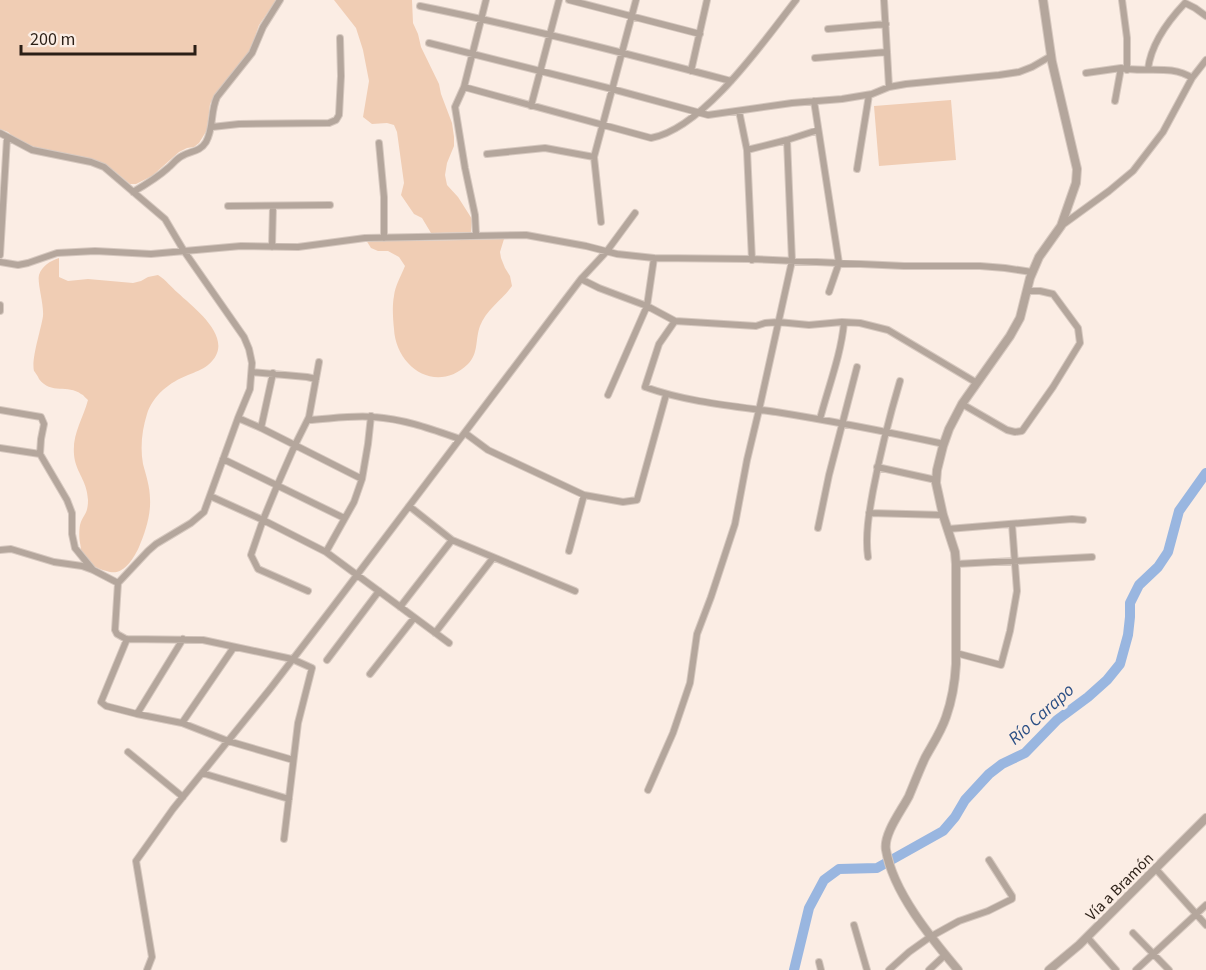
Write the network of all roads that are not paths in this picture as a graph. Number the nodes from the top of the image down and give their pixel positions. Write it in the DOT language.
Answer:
graph roads {
  1 [pos="280,0"];
  2 [pos="486,0"];
  3 [pos="560,0"];
  4 [pos="569,0"];
  5 [pos="636,0"];
  6 [pos="707,0"];
  7 [pos="796,0"];
  8 [pos="884,0"];
  9 [pos="1043,0"];
  10 [pos="1122,0"];
  11 [pos="420,6"];
  12 [pos="632,16"];
  13 [pos="1206,16"];
  14 [pos="481,18"];
  15 [pos="886,24"];
  16 [pos="828,29"];
  17 [pos="700,34"];
  18 [pos="549,35"];
  19 [pos="340,38"];
  20 [pos="429,43"];
  21 [pos="622,52"];
  22 [pos="887,52"];
  23 [pos="472,55"];
  24 [pos="1051,57"];
  25 [pos="815,58"];
  26 [pos="1206,60"];
  27 [pos="1124,69"];
  28 [pos="1148,69"];
  29 [pos="691,71"];
  30 [pos="540,72"];
  31 [pos="1086,73"];
  32 [pos="1192,78"];
  33 [pos="731,81"];
  34 [pos="464,87"];
  35 [pos="889,87"];
  36 [pos="612,89"];
  37 [pos="869,95"];
  38 [pos="1115,101"];
  39 [pos="814,102"];
  40 [pos="531,106"];
  41 [pos="739,111"];
  42 [pos="699,112"];
  43 [pos="603,124"];
  44 [pos="212,127"];
  45 [pos="818,130"];
  46 [pos="0,134"];
  47 [pos="7,138"];
  48 [pos="787,140"];
  49 [pos="379,143"];
  50 [pos="747,150"];
  51 [pos="487,154"];
  52 [pos="594,157"];
  53 [pos="857,169"];
  54 [pos="133,192"];
  55 [pos="330,205"];
  56 [pos="228,206"];
  57 [pos="273,206"];
  58 [pos="635,213"];
  59 [pos="601,222"];
  60 [pos="1061,226"];
  61 [pos="476,235"];
  62 [pos="384,238"];
  63 [pos="272,247"];
  64 [pos="184,251"];
  65 [pos="607,251"];
  66 [pos="0,255"];
  67 [pos="654,258"];
  68 [pos="752,260"];
  69 [pos="792,261"];
  70 [pos="0,262"];
  71 [pos="839,263"];
  72 [pos="1032,272"];
  73 [pos="581,279"];
  74 [pos="1027,291"];
  75 [pos="829,292"];
  76 [pos="0,305"];
  77 [pos="647,306"];
  78 [pos="0,310"];
  79 [pos="675,321"];
  80 [pos="778,322"];
  81 [pos="844,322"];
  82 [pos="319,362"];
  83 [pos="857,367"];
  84 [pos="252,372"];
  85 [pos="273,374"];
  86 [pos="316,379"];
  87 [pos="900,381"];
  88 [pos="977,383"];
  89 [pos="608,395"];
  90 [pos="666,395"];
  91 [pos="962,404"];
  92 [pos="0,410"];
  93 [pos="759,410"];
  94 [pos="371,416"];
  95 [pos="238,418"];
  96 [pos="819,419"];
  97 [pos="308,420"];
  98 [pos="842,423"];
  99 [pos="261,428"];
  100 [pos="886,431"];
  101 [pos="465,433"];
  102 [pos="460,439"];
  103 [pos="944,444"];
  104 [pos="295,445"];
  105 [pos="0,448"];
  106 [pos="39,454"];
  107 [pos="223,459"];
  108 [pos="877,467"];
  109 [pos="362,479"];
  110 [pos="936,480"];
  111 [pos="277,486"];
  112 [pos="584,495"];
  113 [pos="210,496"];
  114 [pos="409,506"];
  115 [pos="869,513"];
  116 [pos="943,515"];
  117 [pos="344,518"];
  118 [pos="1083,519"];
  119 [pos="263,520"];
  120 [pos="1012,524"];
  121 [pos="818,528"];
  122 [pos="948,529"];
  123 [pos="452,540"];
  124 [pos="0,550"];
  125 [pos="570,551"];
  126 [pos="326,552"];
  127 [pos="868,557"];
  128 [pos="1092,557"];
  129 [pos="493,558"];
  130 [pos="1015,561"];
  131 [pos="956,564"];
  132 [pos="93,570"];
  133 [pos="357,575"];
  134 [pos="118,583"];
  135 [pos="308,591"];
  136 [pos="379,591"];
  137 [pos="575,591"];
  138 [pos="400,607"];
  139 [pos="414,618"];
  140 [pos="435,633"];
  141 [pos="128,639"];
  142 [pos="183,639"];
  143 [pos="449,643"];
  144 [pos="234,646"];
  145 [pos="956,653"];
  146 [pos="292,659"];
  147 [pos="327,660"];
  148 [pos="370,674"];
  149 [pos="137,714"];
  150 [pos="182,723"];
  151 [pos="228,741"];
  152 [pos="128,752"];
  153 [pos="293,760"];
  154 [pos="202,773"];
  155 [pos="648,790"];
  156 [pos="183,797"];
  157 [pos="289,799"];
  158 [pos="1206,818"];
  159 [pos="284,839"];
  160 [pos="989,860"];
  161 [pos="1155,868"];
  162 [pos="1206,905"];
  163 [pos="1197,914"];
  164 [pos="1206,925"];
  165 [pos="854,926"];
  166 [pos="1133,933"];
  167 [pos="930,937"];
  168 [pos="1086,937"];
  169 [pos="1154,954"];
  170 [pos="945,955"];
  171 [pos="819,962"];
  172 [pos="147,970"];
  173 [pos="821,970"];
  174 [pos="867,970"];
  175 [pos="890,970"];
  176 [pos="929,970"];
  177 [pos="958,970"];
  178 [pos="1049,970"];
  179 [pos="1116,970"];
  180 [pos="1136,970"];
  181 [pos="1169,970"];
  1 -- 44 [label="street"];
  2 -- 14 [label="street"];
  3 -- 18 [label="street"];
  4 -- 12 [label="street"];
  5 -- 12 [label="street"];
  6 -- 17 [label="street"];
  7 -- 33 [label="street"];
  8 -- 15 [label="street"];
  9 -- 24 [label="street"];
  10 -- 27 [label="street"];
  11 -- 14 [label="street"];
  12 -- 17 [label="street"];
  12 -- 21 [label="street"];
  13 -- 28 [label="street"];
  14 -- 18 [label="street"];
  14 -- 23 [label="street"];
  15 -- 16 [label="street"];
  15 -- 22 [label="street"];
  17 -- 29 [label="street"];
  18 -- 21 [label="street"];
  18 -- 30 [label="street"];
  19 -- 44 [label="street"];
  20 -- 23 [label="street"];
  21 -- 29 [label="street"];
  21 -- 36 [label="street"];
  22 -- 25 [label="street"];
  22 -- 35 [label="street"];
  23 -- 30 [label="street"];
  23 -- 34 [label="street"];
  24 -- 35 [label="street"];
  24 -- 60 [label="street"];
  26 -- 32 [label="street"];
  27 -- 28 [label="street"];
  27 -- 31 [label="street"];
  27 -- 38 [label="street"];
  28 -- 32 [label="street"];
  29 -- 33 [label="street"];
  30 -- 36 [label="street"];
  30 -- 40 [label="street"];
  32 -- 60 [label="street"];
  33 -- 42 [label="street"];
  34 -- 40 [label="street"];
  34 -- 61 [label="street"];
  35 -- 37 [label="street"];
  36 -- 42 [label="street"];
  36 -- 43 [label="street"];
  37 -- 39 [label="street"];
  37 -- 53 [label="street"];
  39 -- 41 [label="street"];
  39 -- 45 [label="street"];
  40 -- 43 [label="street"];
  41 -- 42 [label="street"];
  41 -- 50 [label="street"];
  42 -- 43 [label="street"];
  43 -- 52 [label="street"];
  44 -- 54 [label="street"];
  45 -- 48 [label="street"];
  45 -- 71 [label="street"];
  46 -- 47 [label="street"];
  47 -- 54 [label="street"];
  47 -- 66 [label="street"];
  48 -- 50 [label="street"];
  48 -- 69 [label="street"];
  49 -- 62 [label="street"];
  50 -- 68 [label="street"];
  51 -- 52 [label="street"];
  52 -- 59 [label="street"];
  54 -- 64 [label="street"];
  55 -- 57 [label="street"];
  56 -- 57 [label="street"];
  57 -- 63 [label="street"];
  58 -- 65 [label="street"];
  60 -- 72 [label="street"];
  61 -- 62 [label="street"];
  61 -- 65 [label="street"];
  62 -- 63 [label="street"];
  63 -- 64 [label="street"];
  64 -- 70 [label="street"];
  64 -- 84 [label="street"];
  65 -- 67 [label="street"];
  65 -- 73 [label="street"];
  67 -- 68 [label="street"];
  67 -- 77 [label="street"];
  68 -- 69 [label="street"];
  69 -- 71 [label="street"];
  69 -- 80 [label="street"];
  71 -- 72 [label="street"];
  71 -- 75 [label="street"];
  72 -- 74 [label="street"];
  73 -- 77 [label="street"];
  73 -- 101 [label="street"];
  74 -- 88 [label="street"];
  74 -- 91 [label="street"];
  76 -- 78 [label="street"];
  77 -- 79 [label="street"];
  77 -- 89 [label="street"];
  79 -- 80 [label="street"];
  79 -- 90 [label="street"];
  80 -- 81 [label="street"];
  80 -- 93 [label="street"];
  81 -- 88 [label="street"];
  81 -- 96 [label="street"];
  82 -- 86 [label="street"];
  83 -- 98 [label="street"];
  84 -- 85 [label="street"];
  84 -- 95 [label="street"];
  85 -- 86 [label="street"];
  85 -- 99 [label="street"];
  86 -- 97 [label="street"];
  87 -- 100 [label="street"];
  88 -- 91 [label="street"];
  90 -- 93 [label="street"];
  90 -- 112 [label="street"];
  91 -- 103 [label="street"];
  92 -- 106 [label="street"];
  93 -- 96 [label="street"];
  93 -- 155 [label="street"];
  94 -- 97 [label="street"];
  94 -- 102 [label="street"];
  94 -- 109 [label="street"];
  95 -- 99 [label="street"];
  95 -- 107 [label="street"];
  96 -- 98 [label="street"];
  97 -- 104 [label="street"];
  98 -- 100 [label="street"];
  98 -- 121 [label="street"];
  99 -- 104 [label="street"];
  100 -- 103 [label="street"];
  100 -- 108 [label="street"];
  101 -- 102 [label="street"];
  101 -- 112 [label="street"];
  102 -- 114 [label="street"];
  103 -- 110 [label="street"];
  104 -- 109 [label="street"];
  104 -- 111 [label="street"];
  105 -- 106 [label="street"];
  106 -- 132 [label="street"];
  107 -- 111 [label="street"];
  107 -- 113 [label="street"];
  108 -- 110 [label="street"];
  108 -- 115 [label="street"];
  109 -- 117 [label="street"];
  110 -- 116 [label="street"];
  111 -- 117 [label="street"];
  111 -- 119 [label="street"];
  112 -- 125 [label="street"];
  113 -- 119 [label="street"];
  113 -- 134 [label="street"];
  114 -- 123 [label="street"];
  114 -- 133 [label="street"];
  115 -- 116 [label="street"];
  115 -- 127 [label="street"];
  116 -- 122 [label="street"];
  117 -- 126 [label="street"];
  118 -- 120 [label="street"];
  119 -- 126 [label="street"];
  119 -- 135 [label="street"];
  120 -- 122 [label="street"];
  120 -- 130 [label="street"];
  122 -- 131 [label="street"];
  123 -- 129 [label="street"];
  123 -- 138 [label="street"];
  124 -- 132 [label="street"];
  126 -- 133 [label="street"];
  128 -- 130 [label="street"];
  129 -- 137 [label="street"];
  129 -- 140 [label="street"];
  130 -- 131 [label="street"];
  130 -- 145 [label="street"];
  131 -- 145 [label="street"];
  132 -- 134 [label="street"];
  133 -- 136 [label="street"];
  133 -- 146 [label="street"];
  134 -- 141 [label="street"];
  136 -- 138 [label="street"];
  136 -- 147 [label="street"];
  138 -- 139 [label="street"];
  139 -- 140 [label="street"];
  139 -- 148 [label="street"];
  140 -- 143 [label="street"];
  141 -- 142 [label="street"];
  141 -- 149 [label="street"];
  142 -- 144 [label="street"];
  142 -- 149 [label="street"];
  144 -- 146 [label="street"];
  144 -- 150 [label="street"];
  145 -- 167 [label="street"];
  146 -- 151 [label="street"];
  146 -- 153 [label="street"];
  149 -- 150 [label="street"];
  150 -- 151 [label="street"];
  151 -- 153 [label="street"];
  151 -- 154 [label="street"];
  152 -- 156 [label="street"];
  153 -- 157 [label="street"];
  154 -- 156 [label="street"];
  154 -- 157 [label="street"];
  156 -- 172 [label="street"];
  157 -- 159 [label="street"];
  158 -- 161 [label="street, Vía a Bramón"];
  160 -- 167 [label="street"];
  161 -- 163 [label="street"];
  161 -- 168 [label="street, Vía a Bramón"];
  162 -- 163 [label="street"];
  163 -- 164 [label="street"];
  163 -- 169 [label="street"];
  165 -- 174 [label="street"];
  166 -- 169 [label="street"];
  167 -- 170 [label="street"];
  167 -- 175 [label="street"];
  168 -- 178 [label="street, Vía a Bramón"];
  168 -- 179 [label="street"];
  169 -- 180 [label="street"];
  169 -- 181 [label="street"];
  170 -- 176 [label="street"];
  170 -- 177 [label="street"];
  171 -- 173 [label="street"];
}
